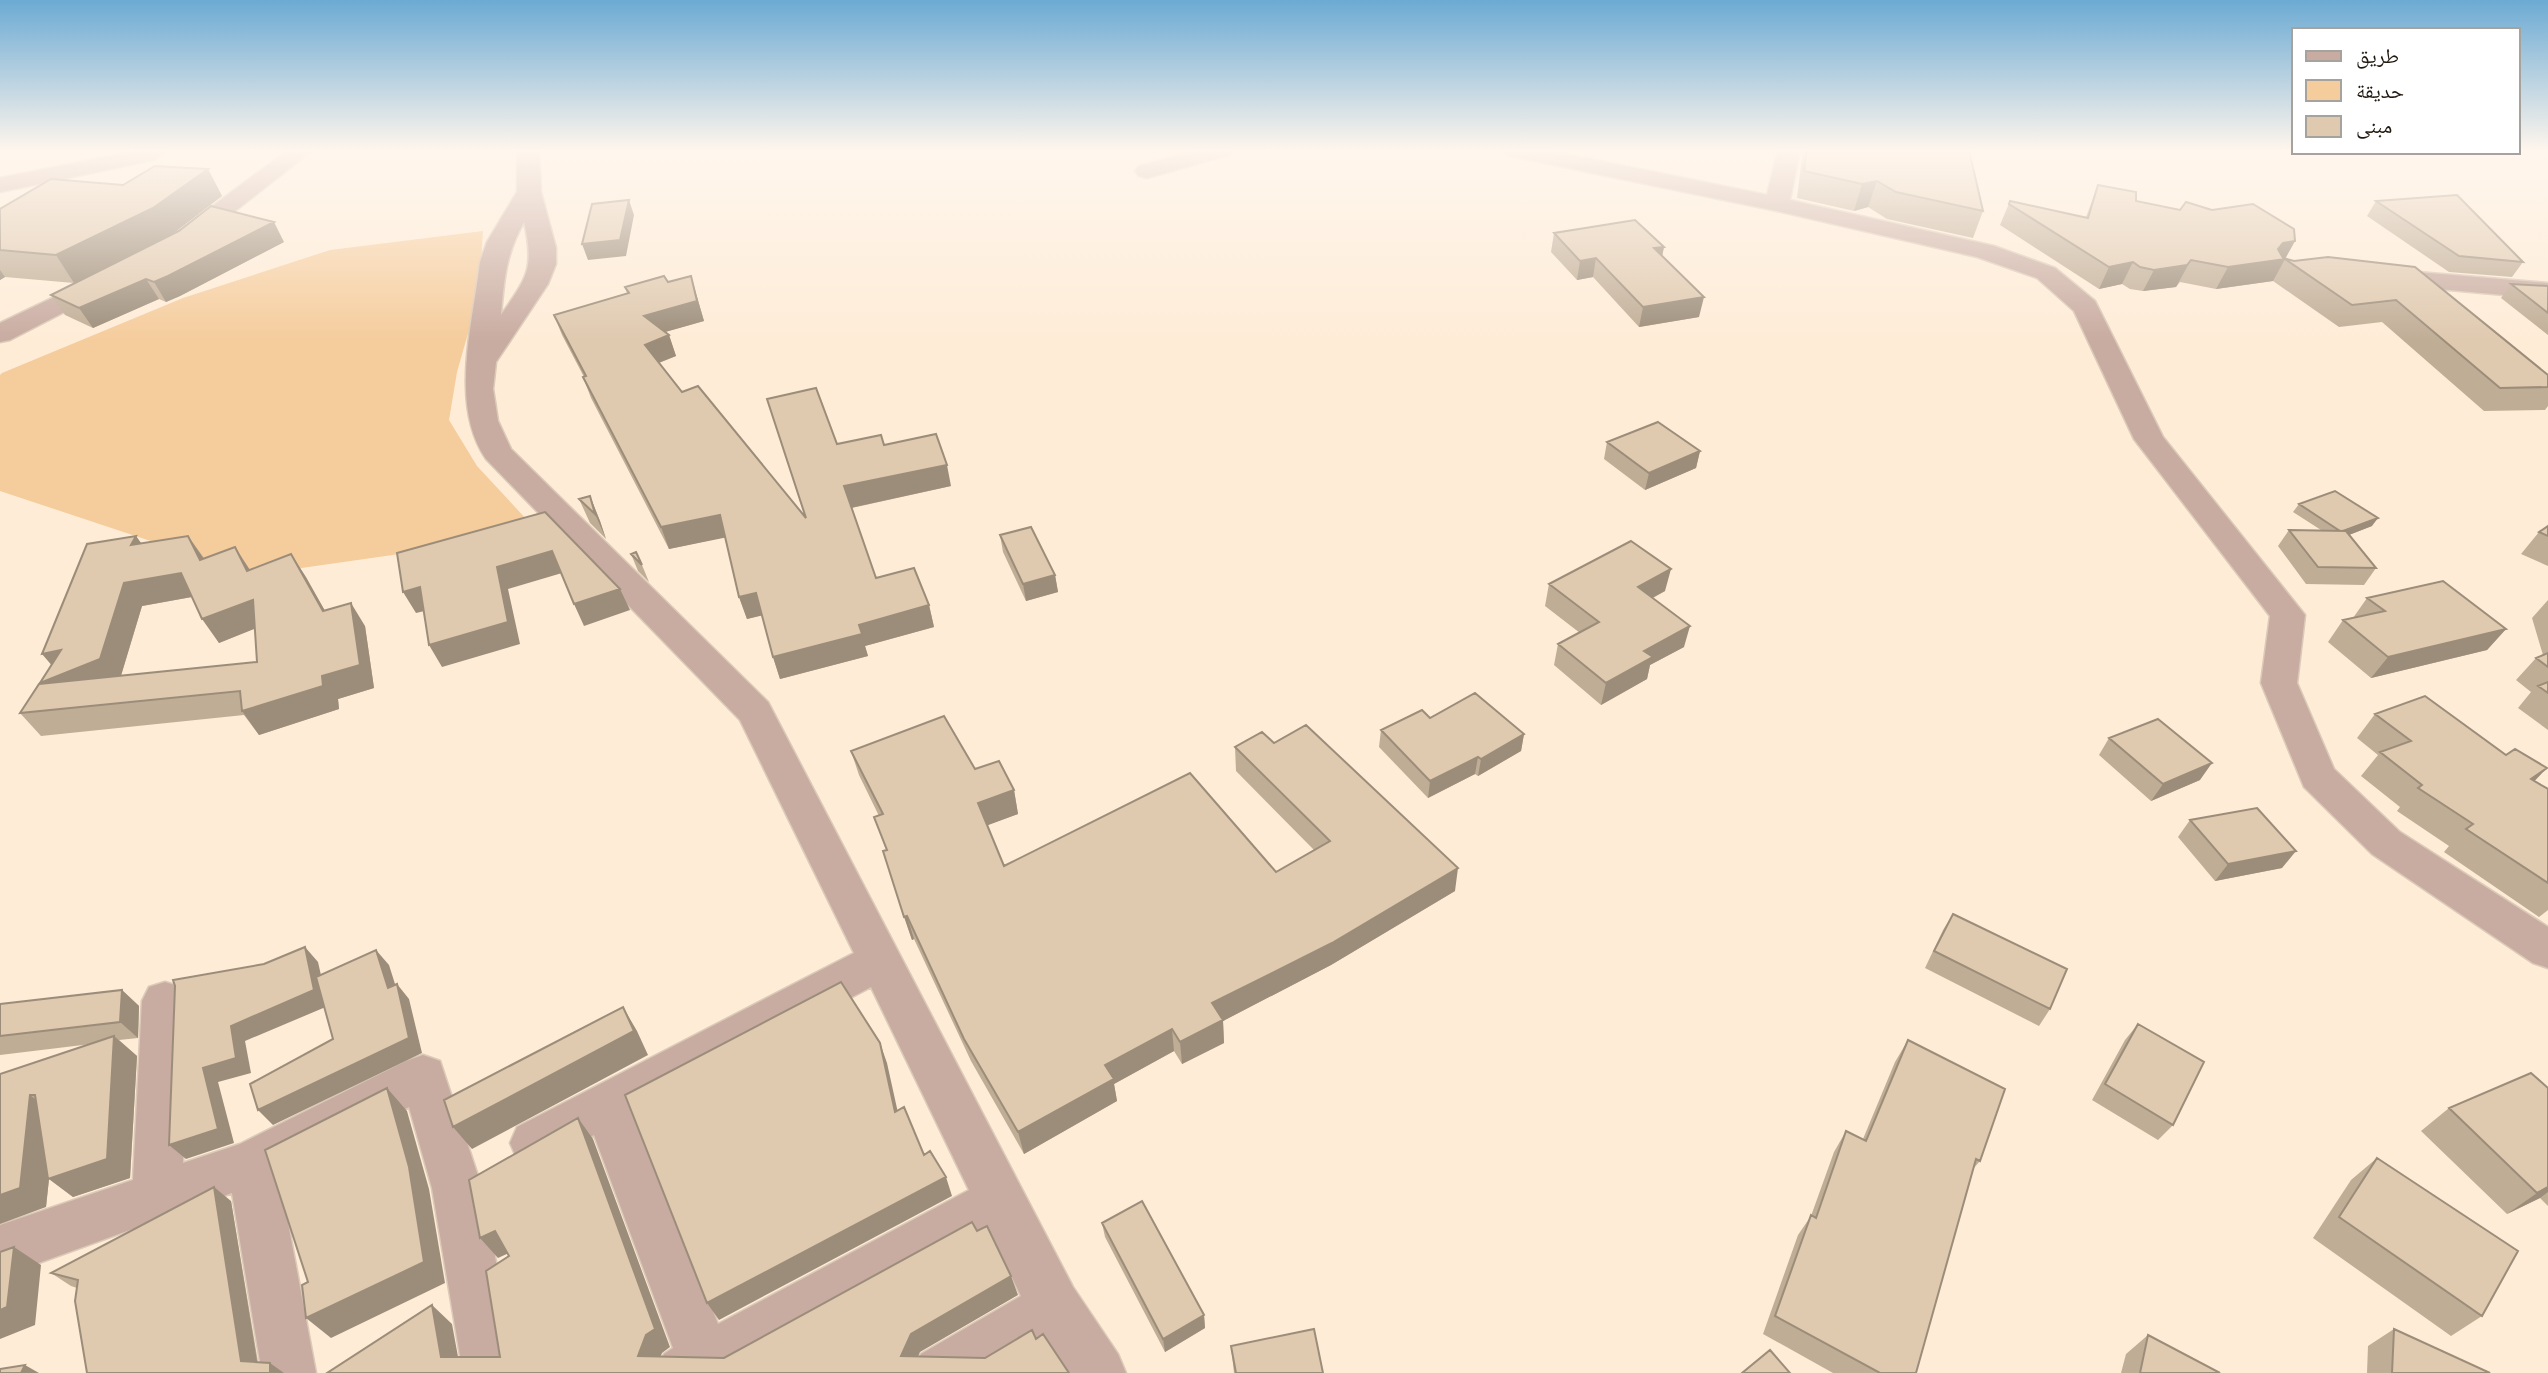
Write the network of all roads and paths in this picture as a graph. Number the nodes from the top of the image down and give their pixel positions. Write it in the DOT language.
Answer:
graph roads {
  1 [pos="218,214"];
  2 [pos="516,214"];
  3 [pos="535,214"];
  4 [pos="1822,214"];
  5 [pos="168,249"];
  6 [pos="120,273"];
  7 [pos="2354,273"];
  8 [pos="2548,291"];
  9 [pos="0,334"];
  10 [pos="481,365"];
  11 [pos="2548,950"];
  12 [pos="880,961"];
  13 [pos="165,1001"];
  14 [pos="606,1102"];
  15 [pos="252,1163"];
  16 [pos="483,1172"];
  17 [pos="157,1195"];
  18 [pos="1000,1200"];
  19 [pos="0,1251"];
  20 [pos="1054,1306"];
  21 [pos="694,1367"];
  22 [pos="289,1373"];
  23 [pos="490,1373"];
  24 [pos="940,1373"];
  25 [pos="1099,1373"];
  1 -- 5 [label="street"];
  2 -- 10 [label="street"];
  3 -- 10 [label="street"];
  4 -- 11 [label="street"];
  6 -- 9 [label="street"];
  7 -- 8 [label="street"];
  10 -- 12 [label="street"];
  12 -- 14 [label="street"];
  12 -- 18 [label="street"];
  13 -- 17 [label="street"];
  14 -- 16 [label="street"];
  14 -- 21 [label="street"];
  15 -- 16 [label="street"];
  15 -- 17 [label="street"];
  15 -- 22 [label="street"];
  16 -- 23 [label="street"];
  17 -- 19 [label="street"];
  18 -- 20 [label="street"];
  18 -- 21 [label="street"];
  20 -- 24 [label="street"];
  20 -- 25 [label="street"];
}
